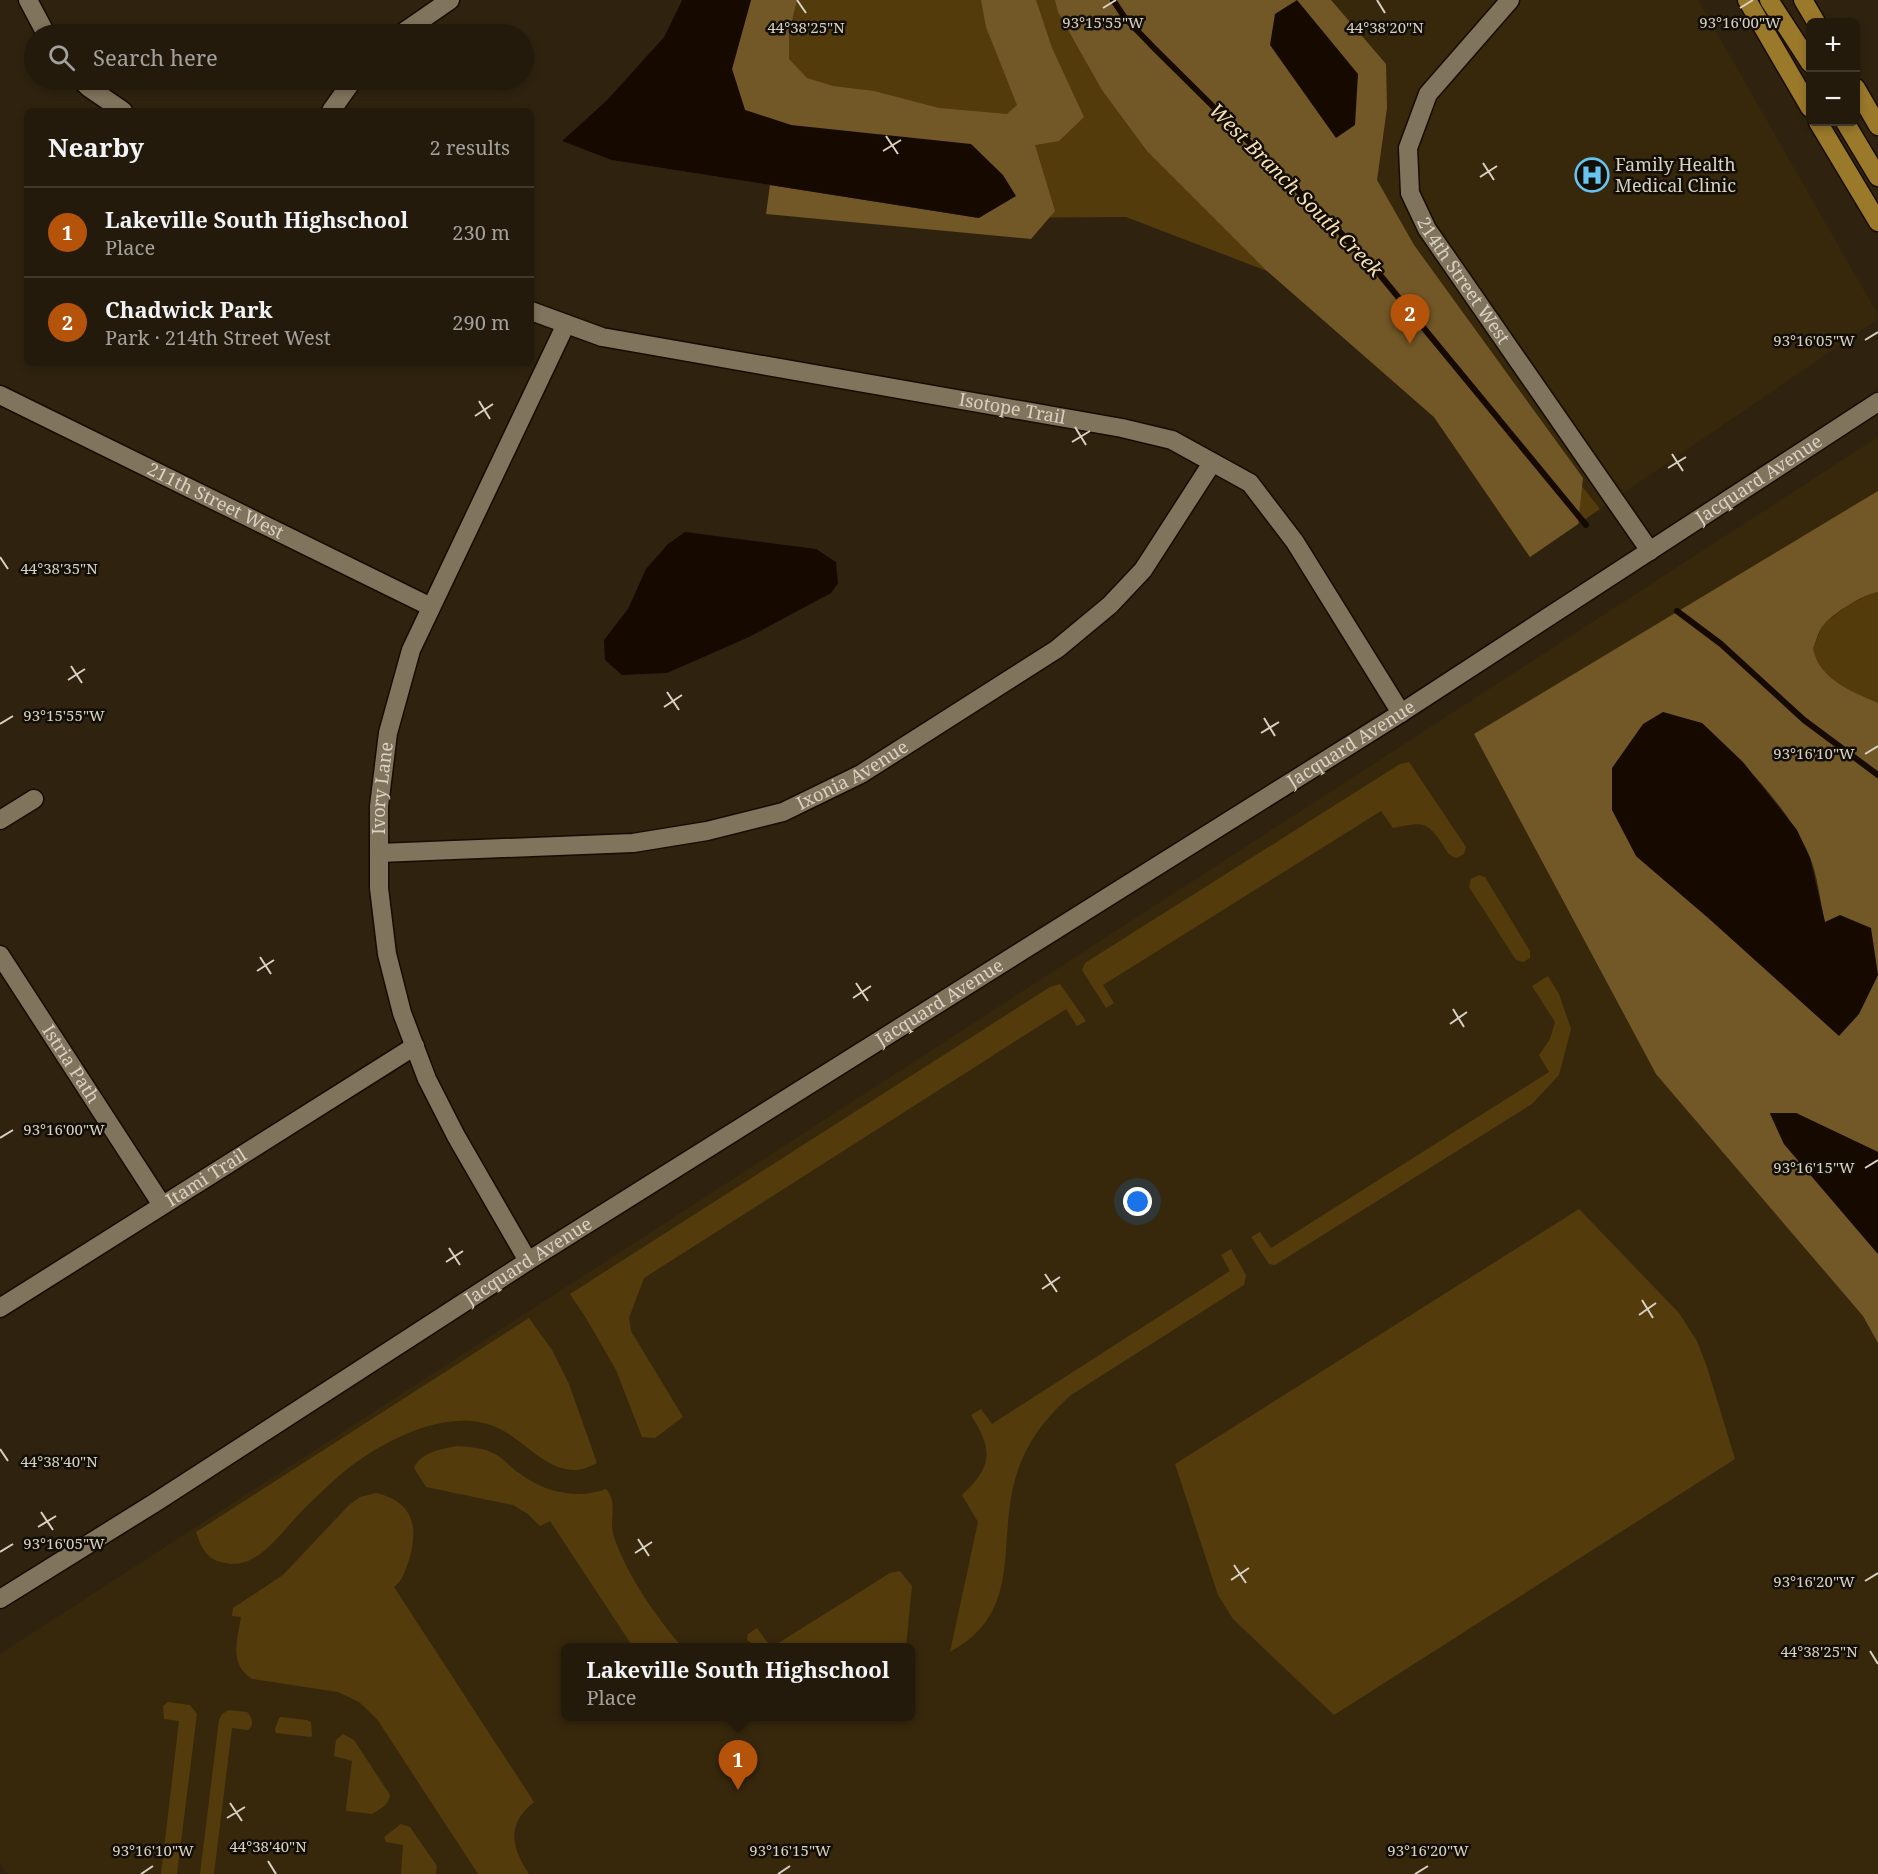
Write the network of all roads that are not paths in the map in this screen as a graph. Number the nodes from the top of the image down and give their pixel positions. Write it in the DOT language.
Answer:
graph roads {
  1 [pos="28,0"];
  2 [pos="450,0"];
  3 [pos="1510,0"];
  4 [pos="1747,0"];
  5 [pos="1769,0"];
  6 [pos="1803,0"];
  7 [pos="1814,18"];
  8 [pos="41,24"];
  9 [pos="415,24"];
  10 [pos="1806,57"];
  11 [pos="92,90"];
  12 [pos="346,90"];
  13 [pos="1860,95"];
  14 [pos="1806,101"];
  15 [pos="119,108"];
  16 [pos="333,108"];
  17 [pos="1820,126"];
  18 [pos="1847,126"];
  19 [pos="1878,126"];
  20 [pos="1878,177"];
  21 [pos="1878,222"];
  22 [pos="534,312"];
  23 [pos="566,324"];
  24 [pos="0,395"];
  25 [pos="1878,402"];
  26 [pos="1212,463"];
  27 [pos="1650,551"];
  28 [pos="431,607"];
  29 [pos="1401,713"];
  30 [pos="34,799"];
  31 [pos="0,820"];
  32 [pos="379,853"];
  33 [pos="0,955"];
  34 [pos="415,1046"];
  35 [pos="162,1205"];
  36 [pos="528,1261"];
  37 [pos="0,1308"];
  38 [pos="0,1599"];
  1 -- 8 [label="street"];
  2 -- 9 [label="street"];
  3 -- 27 [label="street, 214th Street West"];
  4 -- 14 [label="main road"];
  5 -- 10 [label="main road"];
  6 -- 7 [label="main road"];
  11 -- 15 [label="street"];
  12 -- 16 [label="street"];
  13 -- 19 [label="main road"];
  17 -- 21 [label="main road"];
  18 -- 20 [label="main road"];
  22 -- 23 [label="street, Isotope Trail"];
  23 -- 26 [label="street, Isotope Trail"];
  23 -- 28 [label="street, Ivory Lane"];
  24 -- 28 [label="street, 211th Street West"];
  25 -- 27 [label="street, Jacquard Avenue"];
  26 -- 29 [label="street, Isotope Trail"];
  26 -- 32 [label="street, Ixonia Avenue"];
  27 -- 29 [label="street, Jacquard Avenue"];
  28 -- 32 [label="street, Ivory Lane"];
  29 -- 36 [label="street, Jacquard Avenue"];
  30 -- 31 [label="street"];
  32 -- 34 [label="street, Ivory Lane"];
  33 -- 35 [label="street, Istria Path"];
  34 -- 35 [label="street, Itami Trail"];
  34 -- 36 [label="street, Ivory Lane"];
  35 -- 37 [label="street, Itami Trail"];
  36 -- 38 [label="street, Jacquard Avenue"];
}
